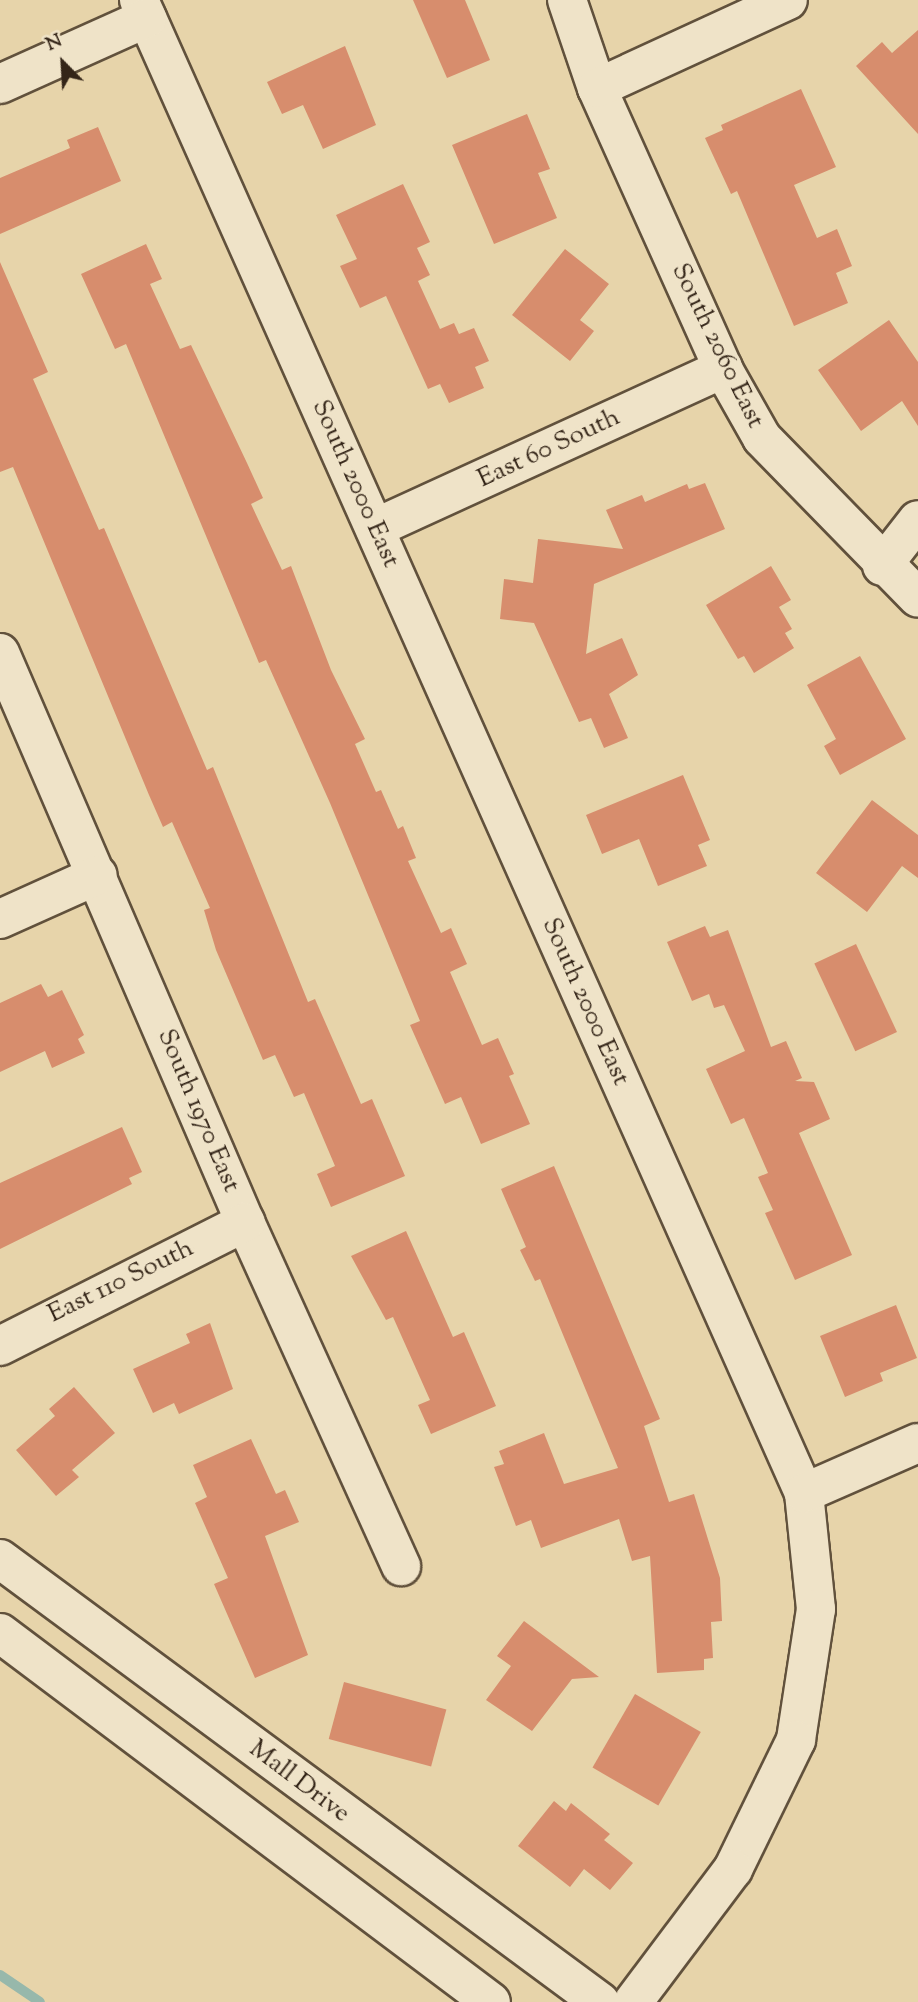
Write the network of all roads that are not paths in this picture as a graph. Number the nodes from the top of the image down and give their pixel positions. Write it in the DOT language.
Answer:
graph roads {
  1 [pos="567,0"];
  2 [pos="788,0"];
  3 [pos="143,9"];
  4 [pos="0,84"];
  5 [pos="597,88"];
  6 [pos="723,369"];
  7 [pos="918,520"];
  8 [pos="374,528"];
  9 [pos="882,566"];
  10 [pos="918,598"];
  11 [pos="0,653"];
  12 [pos="98,875"];
  13 [pos="0,919"];
  14 [pos="245,1222"];
  15 [pos="0,1346"];
  16 [pos="918,1443"];
  17 [pos="804,1493"];
  18 [pos="0,1559"];
  19 [pos="401,1566"];
  20 [pos="0,1633"];
  21 [pos="491,2002"];
  22 [pos="600,2002"];
  23 [pos="633,2002"];
  1 -- 5 [label="street, South 2060 East"];
  2 -- 5 [label="street"];
  3 -- 4 [label="street"];
  3 -- 8 [label="street, South 2000 East"];
  5 -- 6 [label="street, South 2060 East"];
  6 -- 8 [label="street, East 60 South"];
  6 -- 9 [label="street, South 2060 East"];
  7 -- 9 [label="street"];
  8 -- 17 [label="street, South 2000 East"];
  9 -- 10 [label="street, South 2060 East"];
  11 -- 12 [label="street, South 1970 East"];
  12 -- 13 [label="street"];
  12 -- 14 [label="street, South 1970 East"];
  14 -- 15 [label="street, East 110 South"];
  14 -- 19 [label="street, South 1970 East"];
  16 -- 17 [label="street"];
  17 -- 23 [label="street, South 2000 East"];
  18 -- 22 [label="street, Mall Drive"];
  20 -- 21 [label="street"];
}
